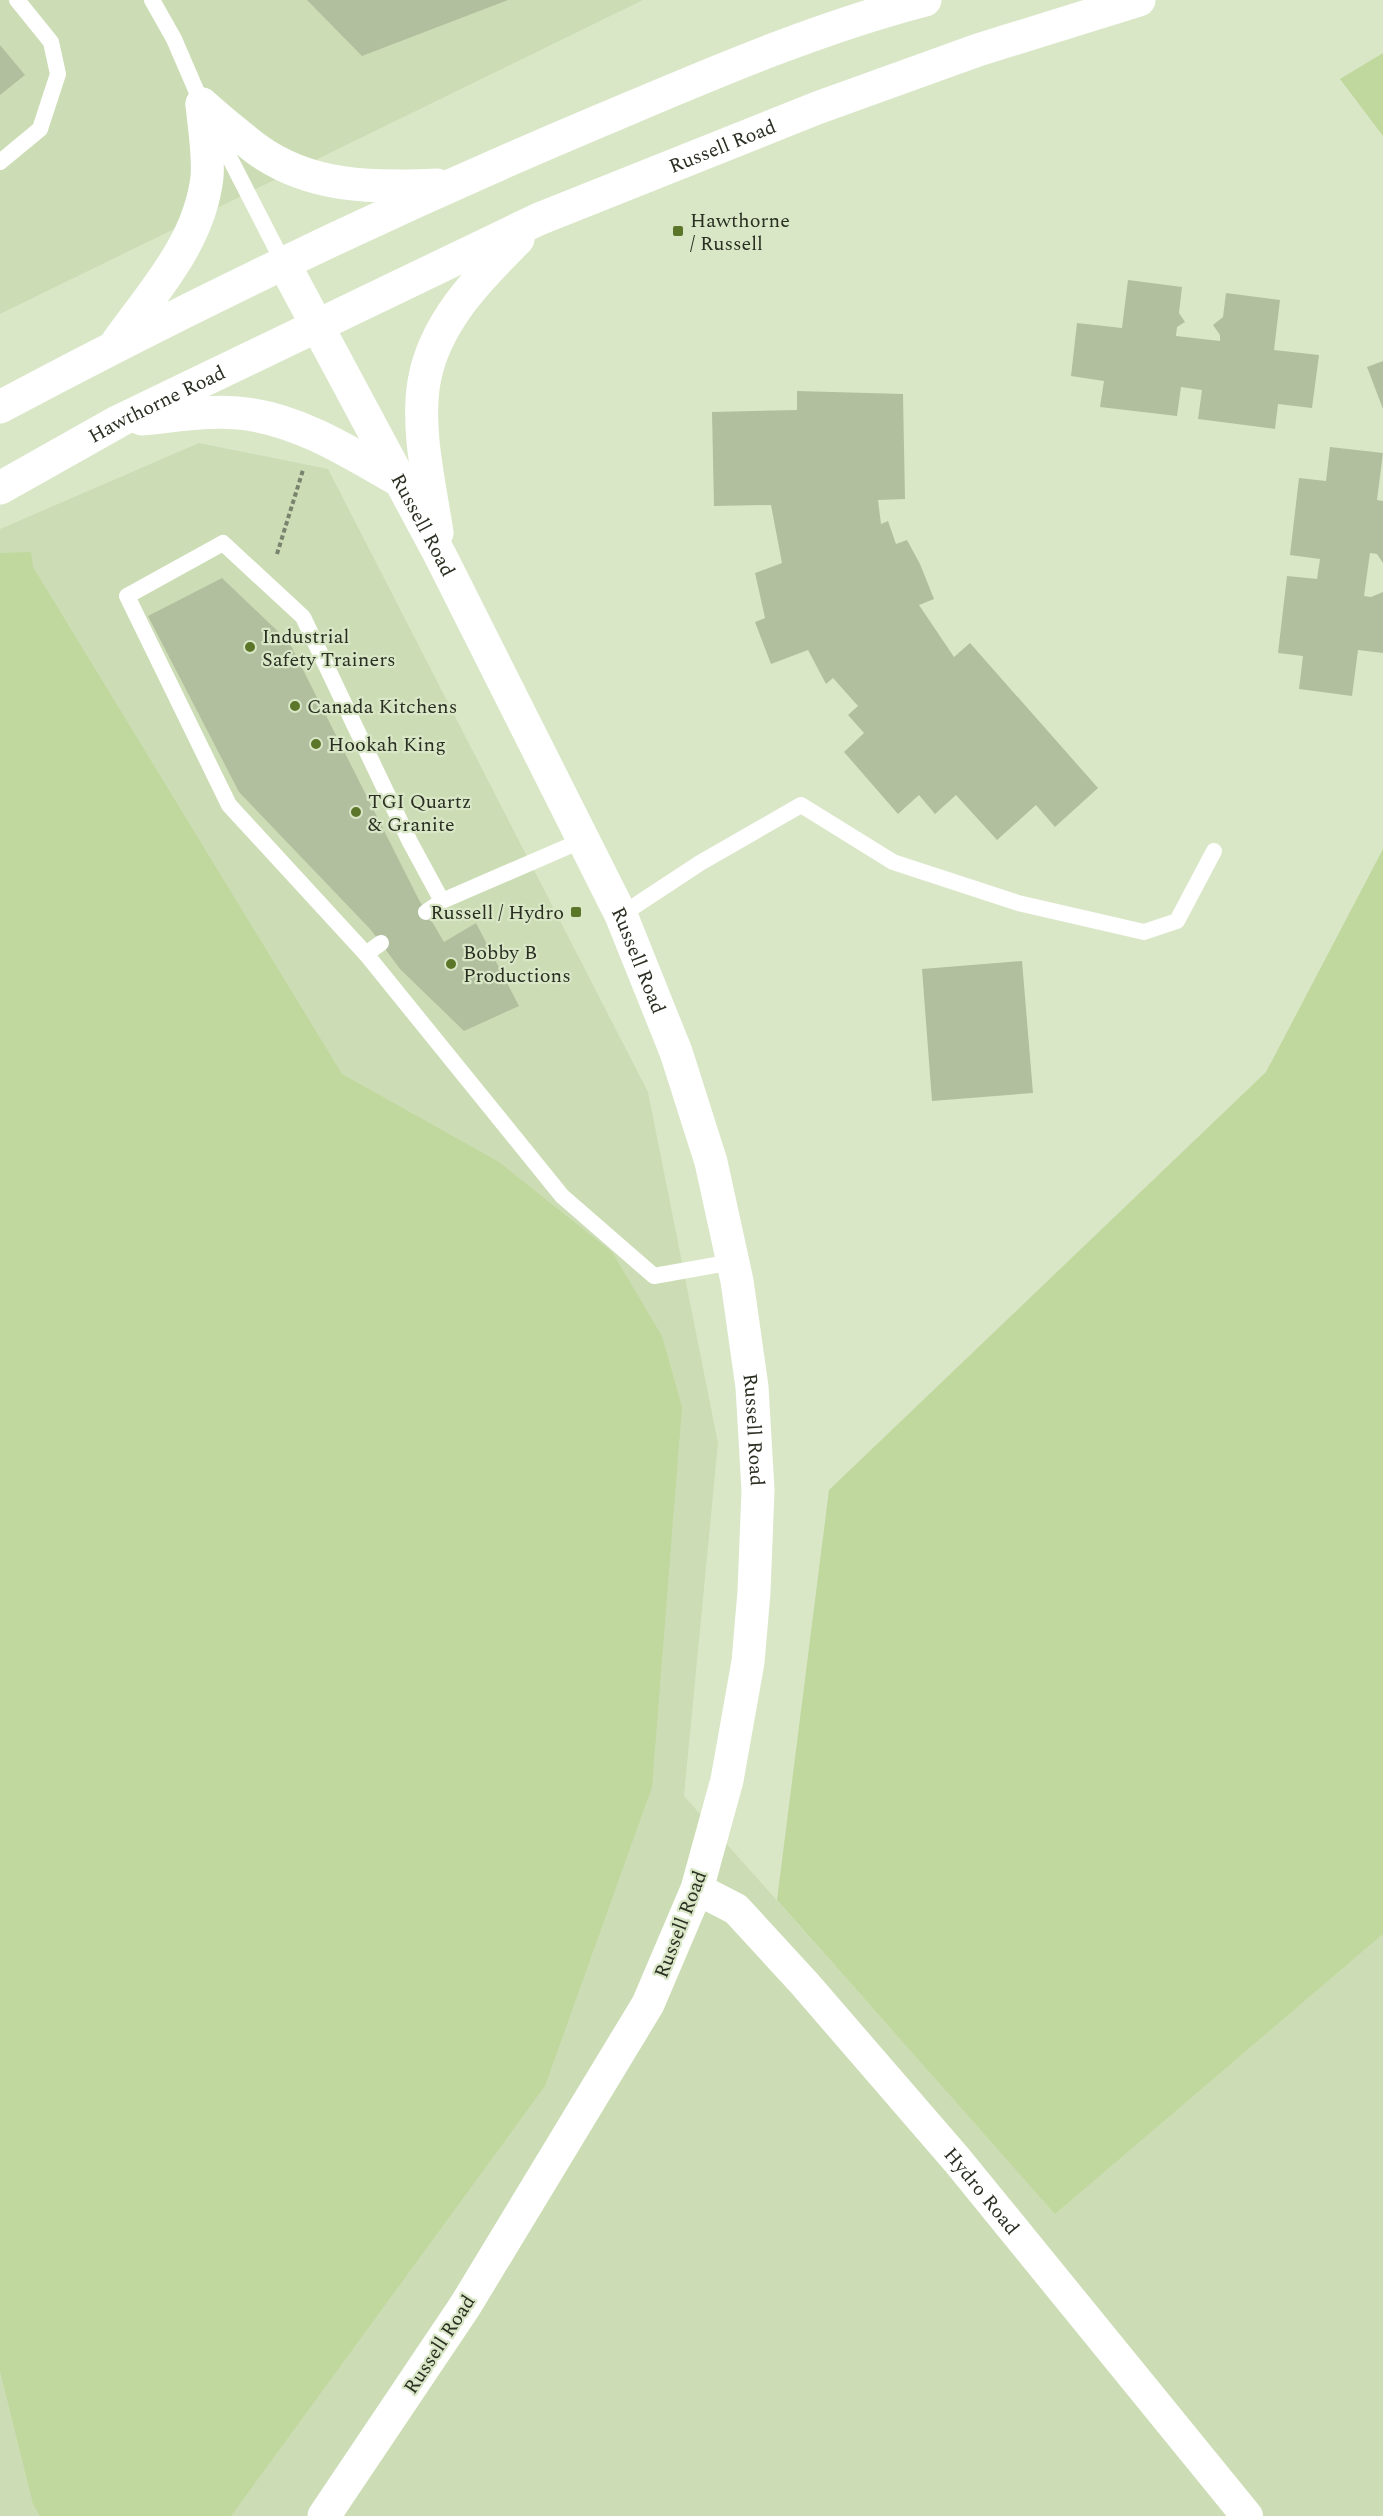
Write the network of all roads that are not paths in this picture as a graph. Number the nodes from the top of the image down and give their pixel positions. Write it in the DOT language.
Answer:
graph roads {
  1 [pos="18,0"];
  2 [pos="152,0"];
  3 [pos="925,0"];
  4 [pos="1139,0"];
  5 [pos="202,104"];
  6 [pos="0,162"];
  7 [pos="453,185"];
  8 [pos="539,219"];
  9 [pos="283,262"];
  10 [pos="319,326"];
  11 [pos="115,346"];
  12 [pos="0,406"];
  13 [pos="119,421"];
  14 [pos="402,482"];
  15 [pos="0,488"];
  16 [pos="440,555"];
  17 [pos="584,840"];
  18 [pos="1214,851"];
  19 [pos="442,901"];
  20 [pos="426,912"];
  21 [pos="621,915"];
  22 [pos="381,943"];
  23 [pos="366,954"];
  24 [pos="733,1262"];
  25 [pos="697,1889"];
  26 [pos="324,2516"];
  27 [pos="1247,2516"];
  1 -- 6 [label="lane"];
  2 -- 5 [label="lane"];
  3 -- 7 [label="main road"];
  4 -- 8 [label="main road, Russell Road"];
  5 -- 7 [label="main road"];
  5 -- 9 [label="lane"];
  5 -- 11 [label="main road"];
  7 -- 9 [label="main road"];
  8 -- 10 [label="main road, Russell Road"];
  8 -- 16 [label="main road"];
  9 -- 10 [label="main road, Russell Road"];
  9 -- 11 [label="main road"];
  10 -- 13 [label="main road, Hawthorne Road"];
  10 -- 14 [label="main road, Russell Road"];
  11 -- 12 [label="main road"];
  13 -- 14 [label="main road"];
  13 -- 15 [label="main road, Hawthorne Road"];
  14 -- 16 [label="main road, Russell Road"];
  16 -- 17 [label="main road, Russell Road"];
  17 -- 19 [label="lane"];
  17 -- 21 [label="main road, Russell Road"];
  18 -- 21 [label="lane"];
  19 -- 20 [label="lane"];
  19 -- 23 [label="lane"];
  21 -- 24 [label="main road, Russell Road"];
  22 -- 23 [label="lane"];
  23 -- 24 [label="lane"];
  24 -- 25 [label="main road, Russell Road"];
  25 -- 26 [label="main road, Russell Road"];
  25 -- 27 [label="street, Hydro Road"];
}
